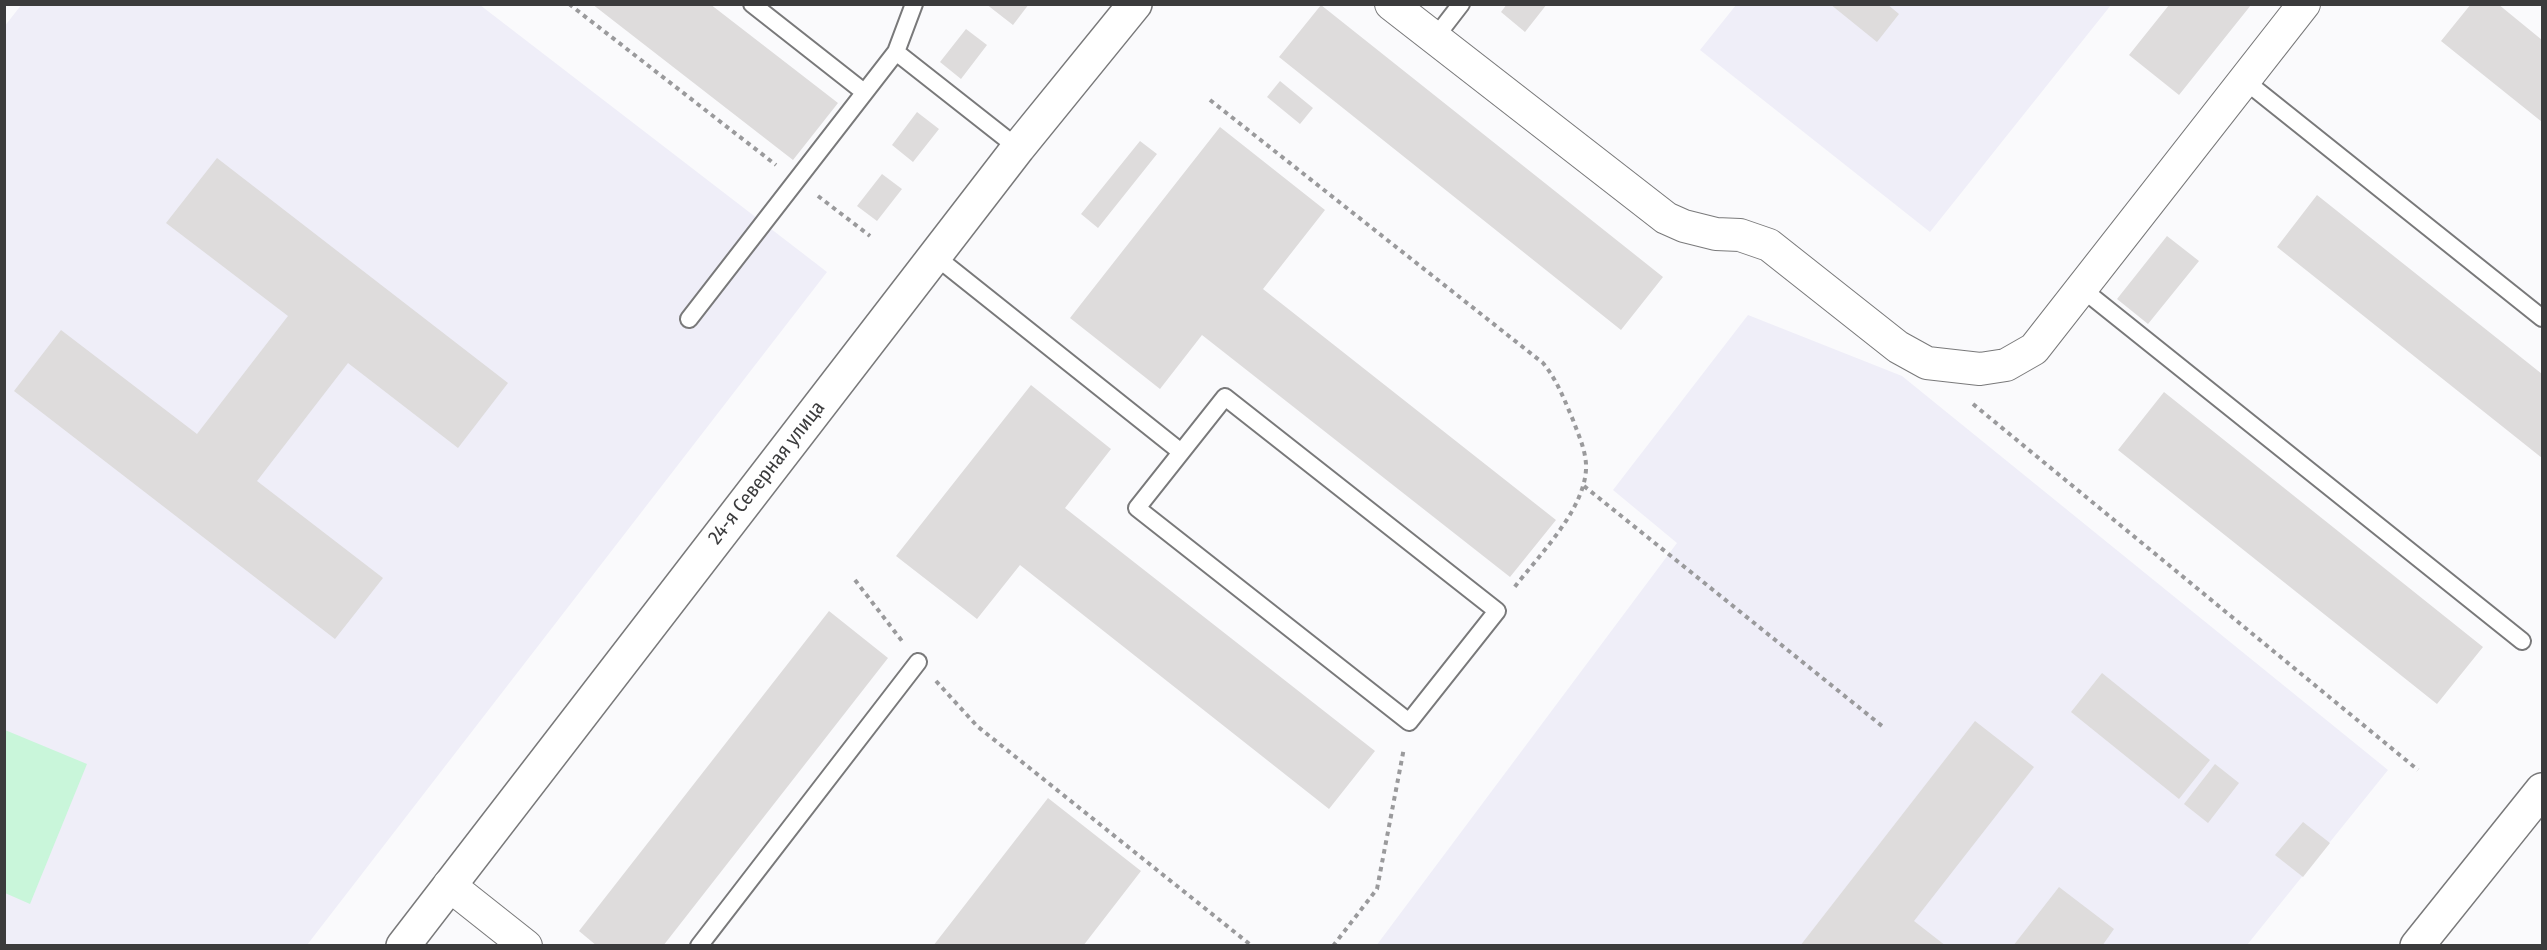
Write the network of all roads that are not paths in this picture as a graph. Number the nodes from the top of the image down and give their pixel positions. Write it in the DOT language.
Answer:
graph roads {
  1 [pos="752,4"];
  2 [pos="914,4"];
  3 [pos="1135,4"];
  4 [pos="1391,4"];
  5 [pos="1461,4"];
  6 [pos="2304,4"];
  7 [pos="1434,39"];
  8 [pos="896,52"];
  9 [pos="2244,80"];
  10 [pos="864,92"];
  11 [pos="1018,148"];
  12 [pos="935,256"];
  13 [pos="2081,288"];
  14 [pos="2542,318"];
  15 [pos="689,319"];
  16 [pos="1181,452"];
  17 [pos="2522,641"];
  18 [pos="918,662"];
  19 [pos="2542,790"];
  20 [pos="449,885"];
  21 [pos="403,945"];
  22 [pos="526,945"];
  23 [pos="699,945"];
  24 [pos="2417,945"];
  1 -- 10 [label="lane"];
  2 -- 8 [label="lane"];
  3 -- 11 [label="main road, 24-я Северная улица"];
  4 -- 7 [label="street"];
  5 -- 7 [label="lane"];
  6 -- 9 [label="street"];
  7 -- 13 [label="street"];
  8 -- 10 [label="lane"];
  8 -- 11 [label="lane"];
  9 -- 13 [label="street"];
  9 -- 14 [label="lane"];
  10 -- 15 [label="lane"];
  11 -- 12 [label="main road, 24-я Северная улица"];
  12 -- 16 [label="lane"];
  12 -- 20 [label="main road, 24-я Северная улица"];
  13 -- 17 [label="lane"];
  16 -- 16 [label="lane"];
  18 -- 23 [label="lane"];
  19 -- 24 [label="main road"];
  20 -- 21 [label="main road, 24-я Северная улица"];
  20 -- 22 [label="street"];
}
